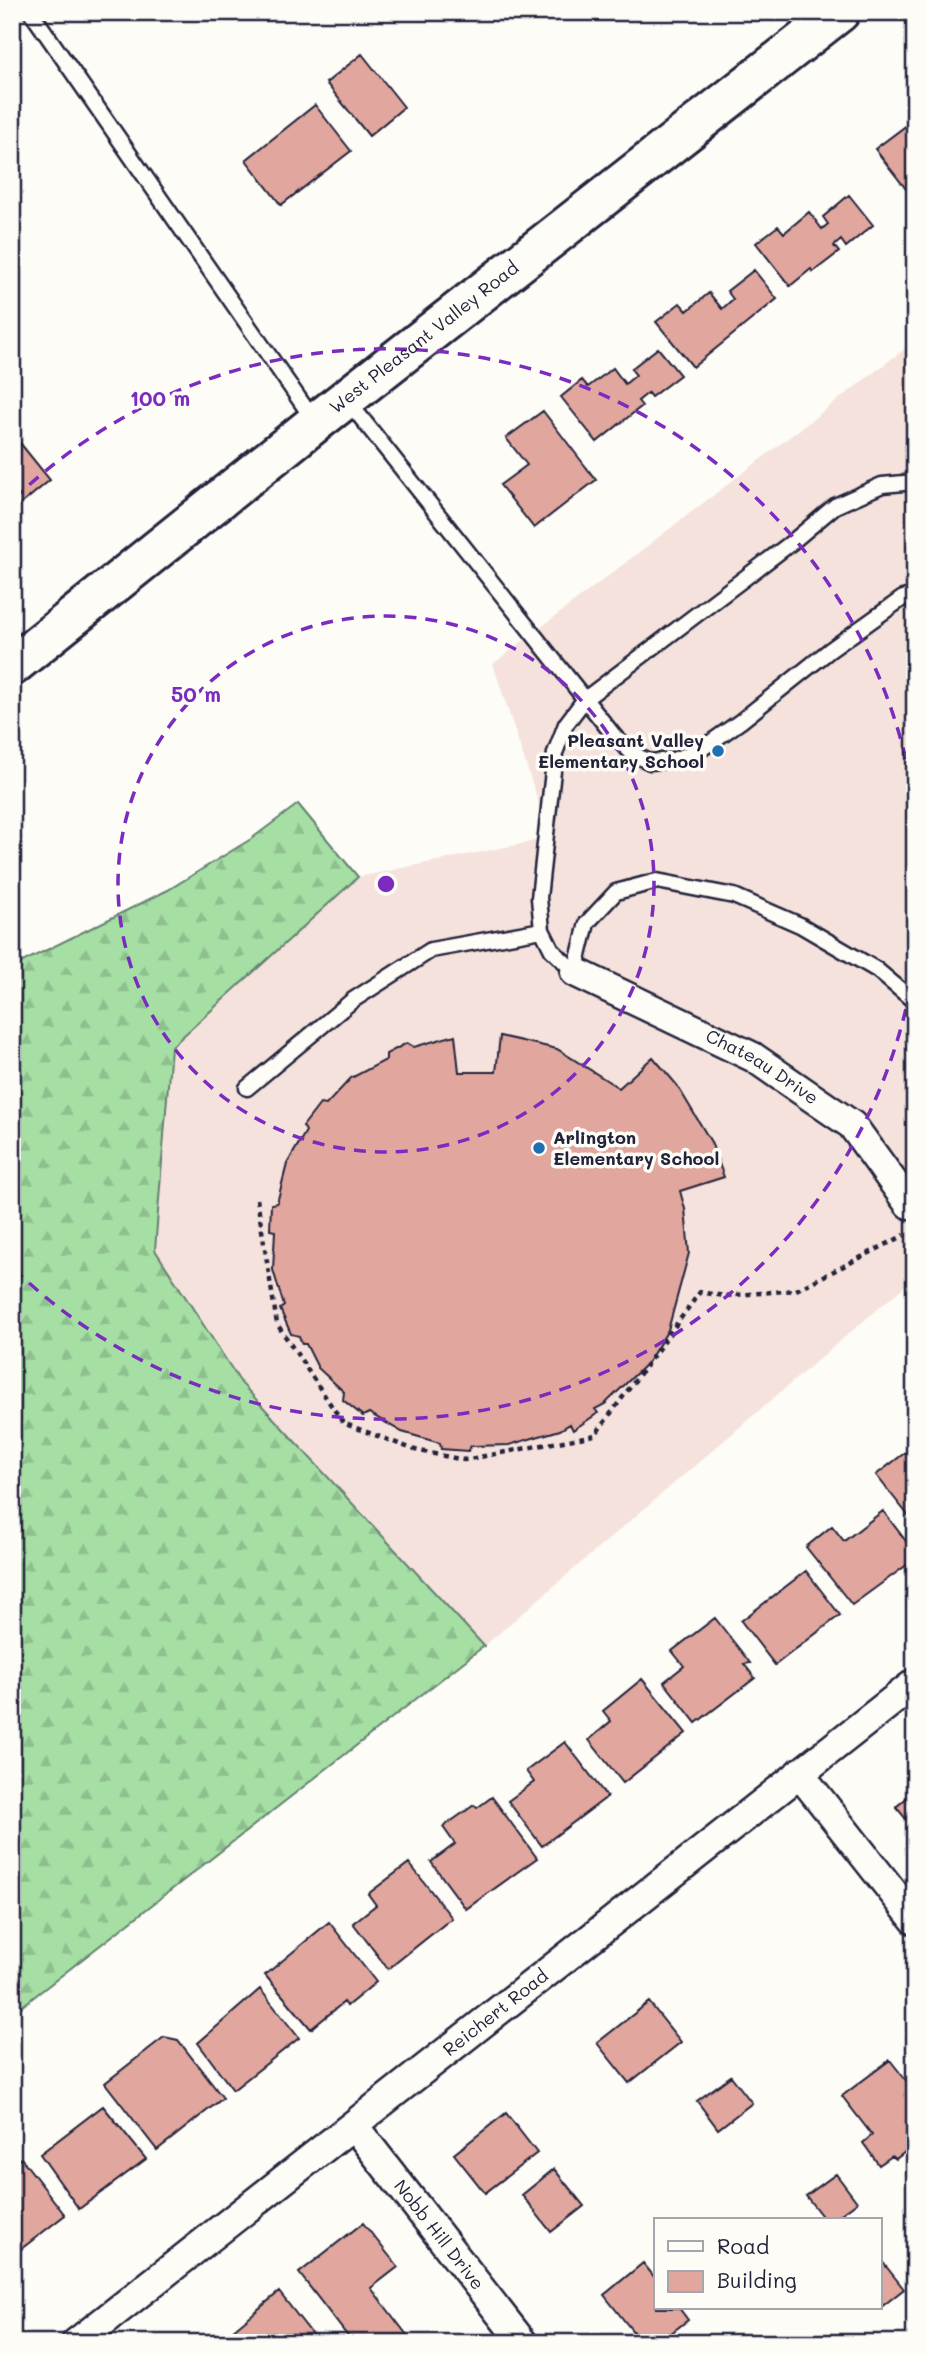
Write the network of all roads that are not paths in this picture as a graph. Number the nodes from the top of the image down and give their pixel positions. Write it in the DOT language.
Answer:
graph roads {
  1 [pos="31,12"];
  2 [pos="840,12"];
  3 [pos="346,399"];
  4 [pos="315,423"];
  5 [pos="915,482"];
  6 [pos="915,594"];
  7 [pos="12,666"];
  8 [pos="585,699"];
  9 [pos="542,930"];
  10 [pos="575,972"];
  11 [pos="915,1002"];
  12 [pos="247,1088"];
  13 [pos="915,1200"];
  14 [pos="915,1683"];
  15 [pos="799,1773"];
  16 [pos="915,1920"];
  17 [pos="354,2126"];
  18 [pos="76,2343"];
  19 [pos="523,2343"];
  1 -- 4 [label="lane"];
  2 -- 3 [label="main road, West Pleasant Valley Road"];
  3 -- 4 [label="main road, West Pleasant Valley Road"];
  3 -- 8 [label="lane"];
  4 -- 7 [label="main road, West Pleasant Valley Road"];
  5 -- 8 [label="lane"];
  6 -- 8 [label="lane"];
  8 -- 9 [label="lane"];
  9 -- 10 [label="lane"];
  9 -- 12 [label="lane"];
  10 -- 11 [label="lane"];
  10 -- 13 [label="street, Chateau Drive"];
  14 -- 15 [label="street, Reichert Road"];
  15 -- 16 [label="street"];
  15 -- 17 [label="street, Reichert Road"];
  17 -- 18 [label="street, Reichert Road"];
  17 -- 19 [label="street, Nobb Hill Drive"];
}
